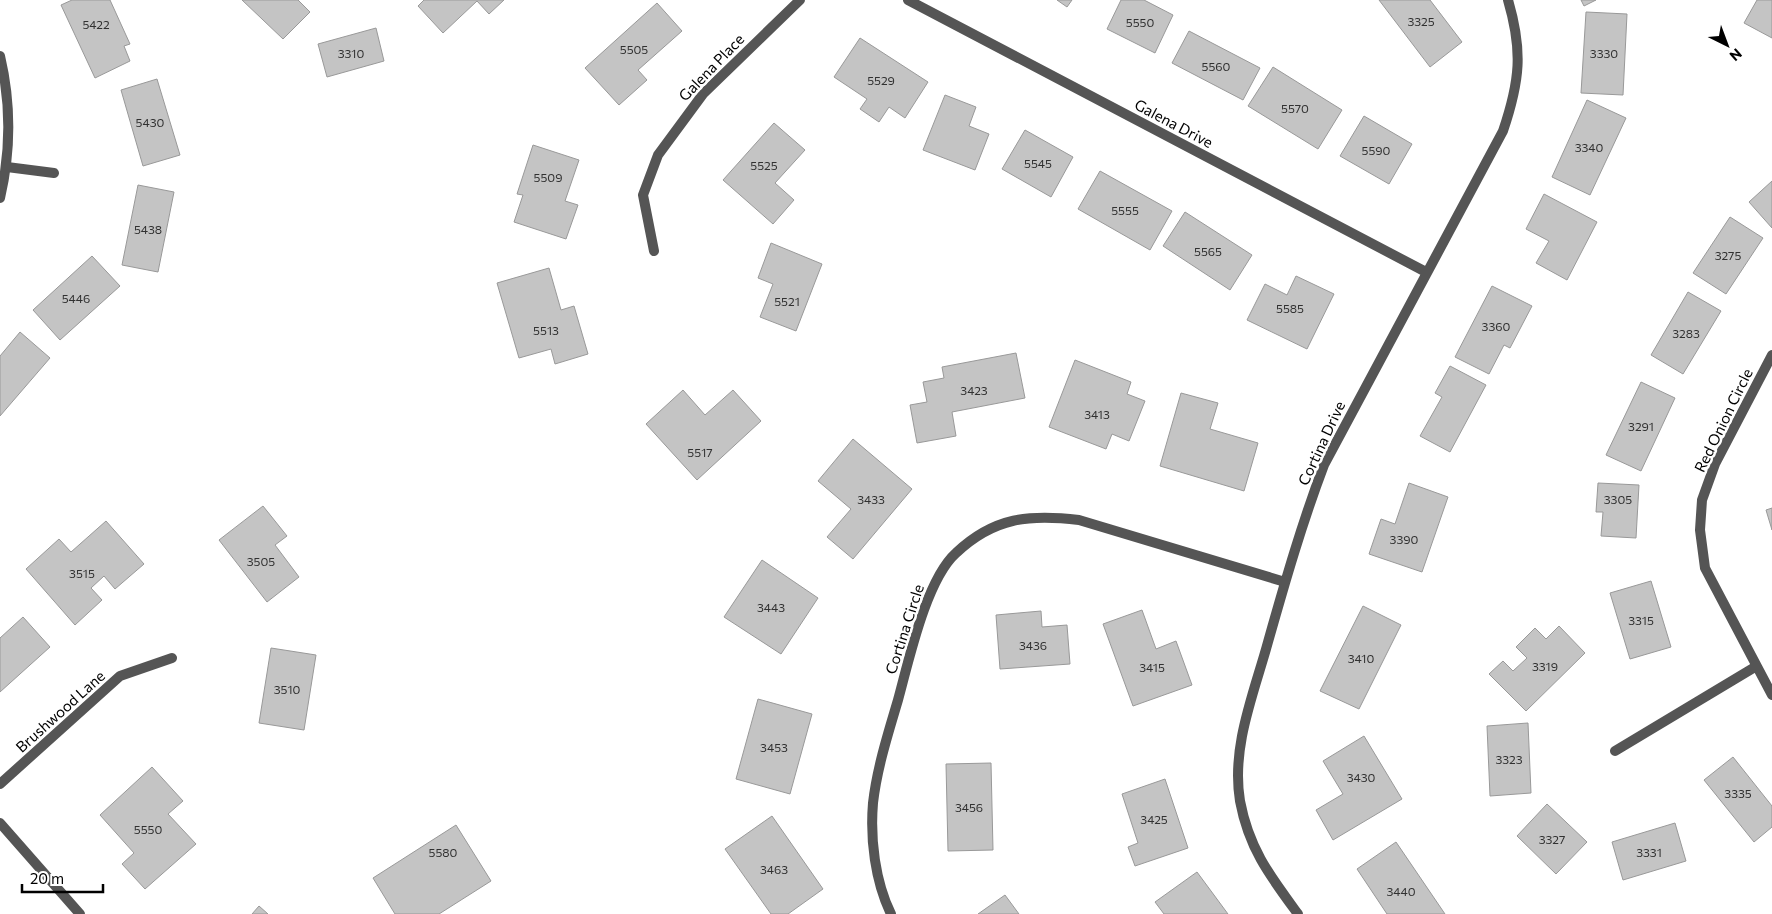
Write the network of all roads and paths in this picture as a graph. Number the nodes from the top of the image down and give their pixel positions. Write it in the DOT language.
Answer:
graph roads {
  1 [pos="800,0"];
  2 [pos="908,0"];
  3 [pos="1508,0"];
  4 [pos="0,56"];
  5 [pos="7,167"];
  6 [pos="54,173"];
  7 [pos="0,198"];
  8 [pos="654,251"];
  9 [pos="1426,272"];
  10 [pos="1772,355"];
  11 [pos="1285,582"];
  12 [pos="172,658"];
  13 [pos="1755,667"];
  14 [pos="1772,696"];
  15 [pos="1615,751"];
  16 [pos="0,784"];
  17 [pos="0,823"];
  18 [pos="80,914"];
  19 [pos="891,914"];
  20 [pos="1298,914"];
  1 -- 8 [label="street, Galena Place"];
  2 -- 9 [label="street, Galena Drive"];
  3 -- 9 [label="street, Cortina Drive"];
  4 -- 5 [label="street"];
  5 -- 6 [label="street"];
  5 -- 7 [label="street"];
  9 -- 11 [label="street, Cortina Drive"];
  10 -- 13 [label="street, Red Onion Circle"];
  11 -- 19 [label="street, Cortina Circle"];
  11 -- 20 [label="street, Cortina Drive"];
  12 -- 16 [label="street, Brushwood Lane"];
  13 -- 14 [label="street, Red Onion Circle"];
  13 -- 15 [label="street"];
  17 -- 18 [label="street"];
}
